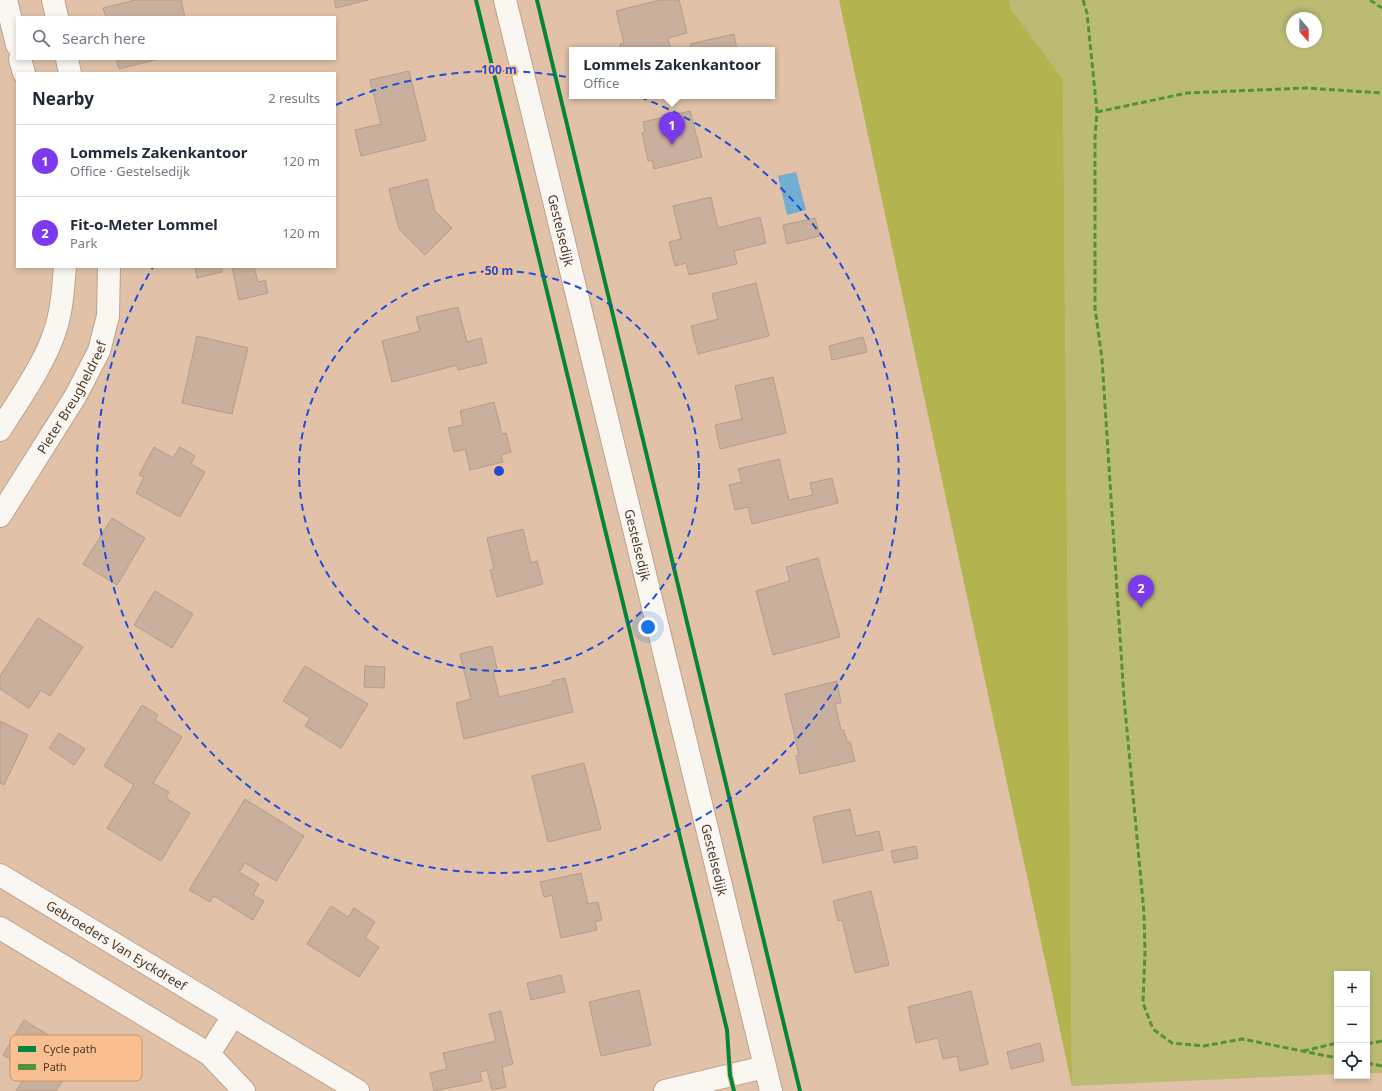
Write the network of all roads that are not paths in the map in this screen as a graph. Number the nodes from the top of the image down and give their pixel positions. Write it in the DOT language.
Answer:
graph roads {
  1 [pos="6,0"];
  2 [pos="53,0"];
  3 [pos="505,0"];
  4 [pos="57,16"];
  5 [pos="16,41"];
  6 [pos="20,60"];
  7 [pos="66,60"];
  8 [pos="24,72"];
  9 [pos="70,72"];
  10 [pos="65,268"];
  11 [pos="109,268"];
  12 [pos="0,430"];
  13 [pos="0,516"];
  14 [pos="0,875"];
  15 [pos="0,928"];
  16 [pos="234,1016"];
  17 [pos="209,1054"];
  18 [pos="765,1067"];
  19 [pos="244,1091"];
  20 [pos="358,1091"];
  21 [pos="665,1091"];
  22 [pos="771,1091"];
  1 -- 5 [label="street"];
  2 -- 4 [label="street"];
  3 -- 18 [label="street, Gestelsedijk"];
  6 -- 8 [label="street"];
  7 -- 9 [label="street"];
  10 -- 12 [label="street"];
  11 -- 13 [label="street, Pieter Breugheldreef"];
  14 -- 16 [label="street, Gebroeders Van Eyckdreef"];
  15 -- 17 [label="street"];
  16 -- 17 [label="street"];
  16 -- 20 [label="street, Gebroeders Van Eyckdreef"];
  17 -- 19 [label="street"];
  18 -- 21 [label="street"];
  18 -- 22 [label="street, Gestelsedijk"];
}
